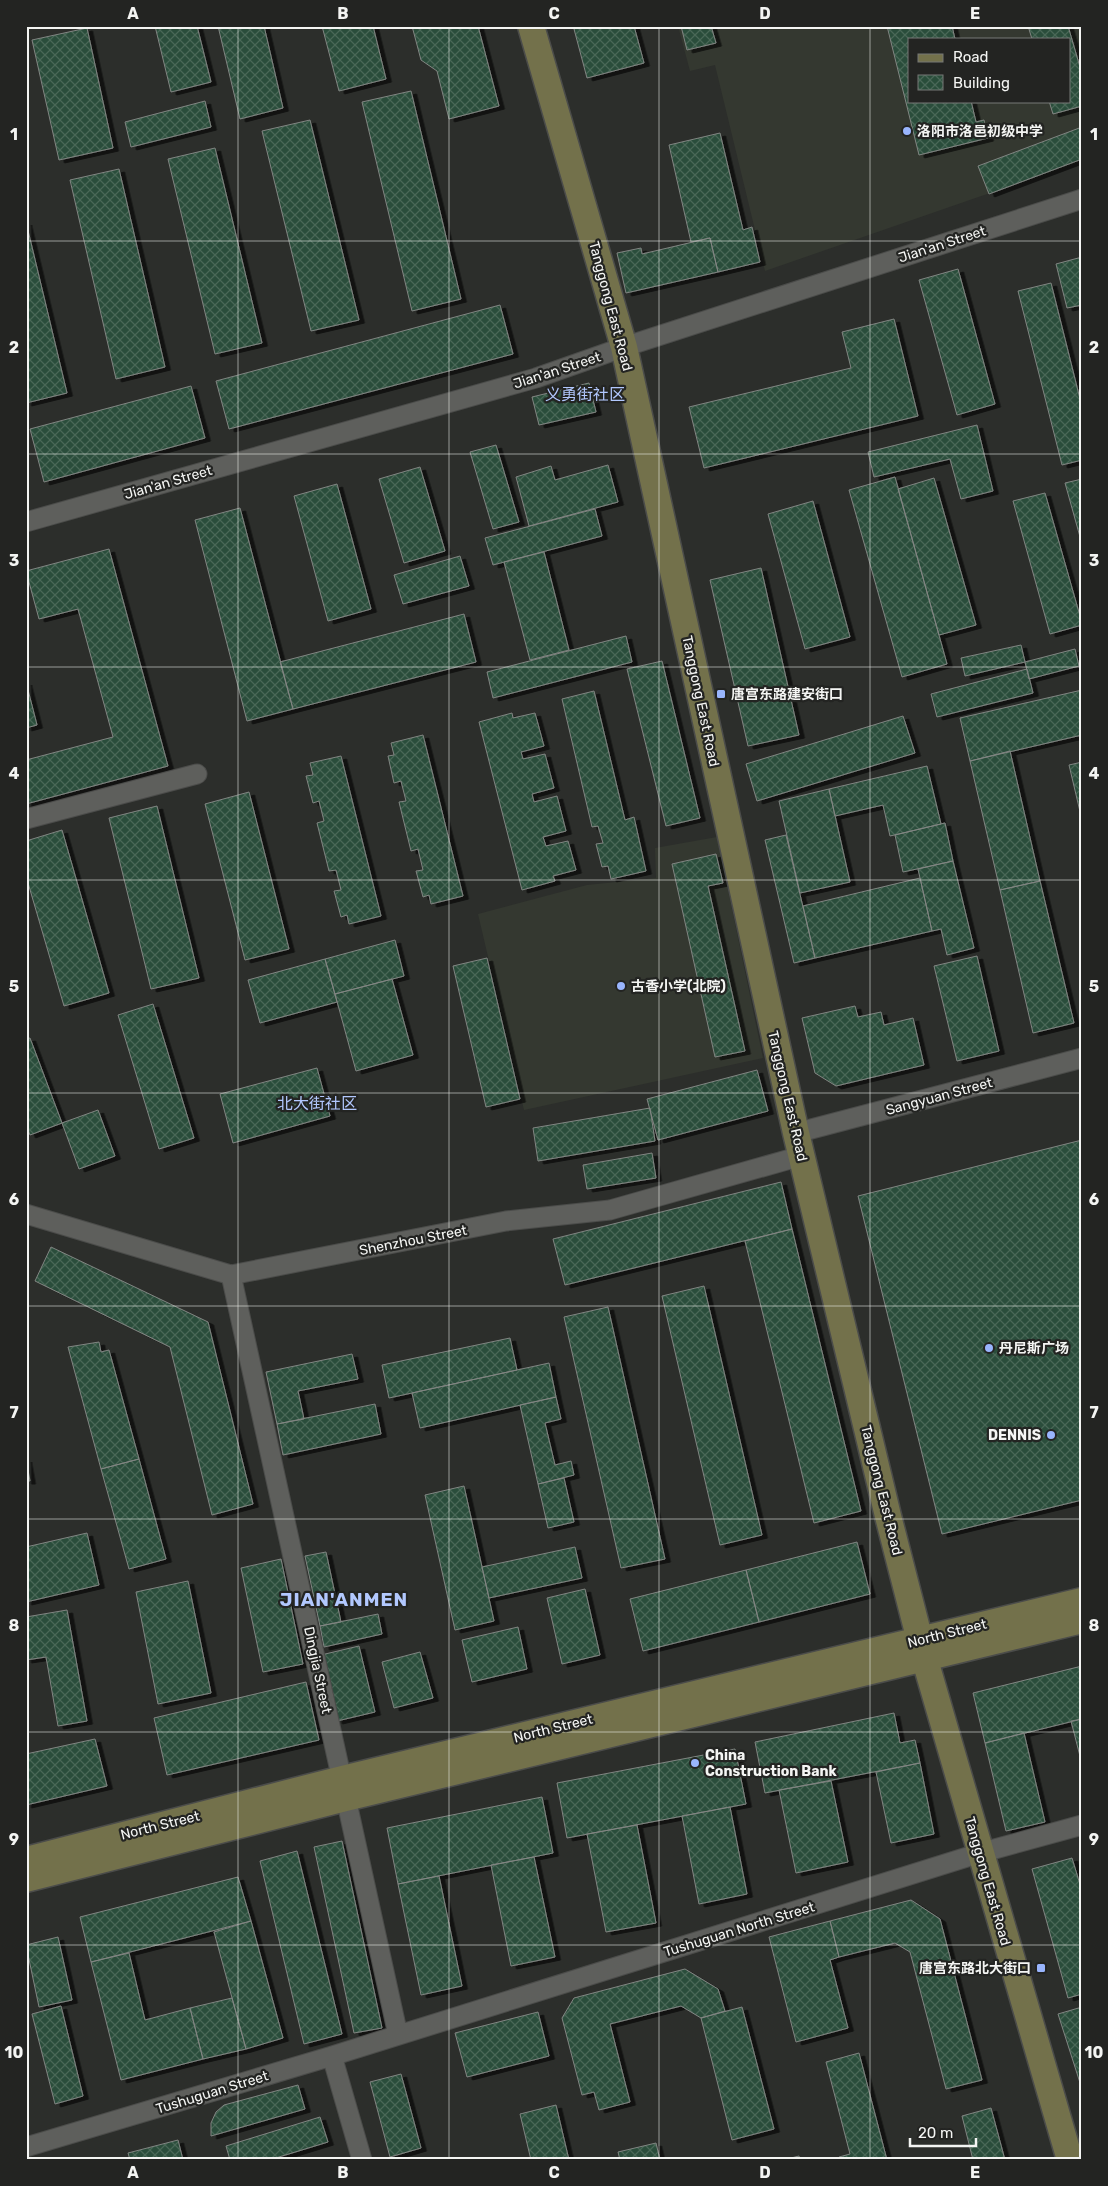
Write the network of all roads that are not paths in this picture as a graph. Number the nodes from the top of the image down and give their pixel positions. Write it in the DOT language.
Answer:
graph roads {
  1 [pos="531,26"];
  2 [pos="1082,199"];
  3 [pos="624,347"];
  4 [pos="26,522"];
  5 [pos="196,774"];
  6 [pos="26,819"];
  7 [pos="1082,1058"];
  8 [pos="799,1144"];
  9 [pos="26,1214"];
  10 [pos="231,1275"];
  11 [pos="1082,1601"];
  12 [pos="1082,1620"];
  13 [pos="922,1650"];
  14 [pos="344,1788"];
  15 [pos="1082,1826"];
  16 [pos="980,1853"];
  17 [pos="26,1860"];
  18 [pos="26,1879"];
  19 [pos="398,2035"];
  20 [pos="332,2056"];
  21 [pos="26,2148"];
  22 [pos="362,2160"];
  23 [pos="1070,2160"];
  1 -- 3 [label="street, Tanggong East Road"];
  2 -- 3 [label="street, Jian'an Street"];
  3 -- 4 [label="street, Jian'an Street"];
  3 -- 8 [label="street, Tanggong East Road"];
  5 -- 6 [label="street"];
  7 -- 8 [label="street, Sangyuan Street"];
  8 -- 10 [label="street, Shenzhou Street"];
  8 -- 13 [label="street, Tanggong East Road"];
  9 -- 10 [label="street, Shenzhou Street"];
  10 -- 14 [label="street, Dingjia Street"];
  11 -- 13 [label="street, North Street"];
  12 -- 13 [label="street, North Street"];
  13 -- 14 [label="street, North Street"];
  13 -- 16 [label="street, Tanggong East Road"];
  14 -- 17 [label="street, North Street"];
  14 -- 18 [label="street, North Street"];
  14 -- 19 [label="street, Dingjia Street"];
  15 -- 16 [label="street, Tushuguan North Street"];
  16 -- 19 [label="street, Tushuguan North Street"];
  16 -- 23 [label="street, Tanggong East Road"];
  19 -- 20 [label="street, Tushuguan Street"];
  20 -- 21 [label="street, Tushuguan Street"];
  20 -- 22 [label="street"];
}
